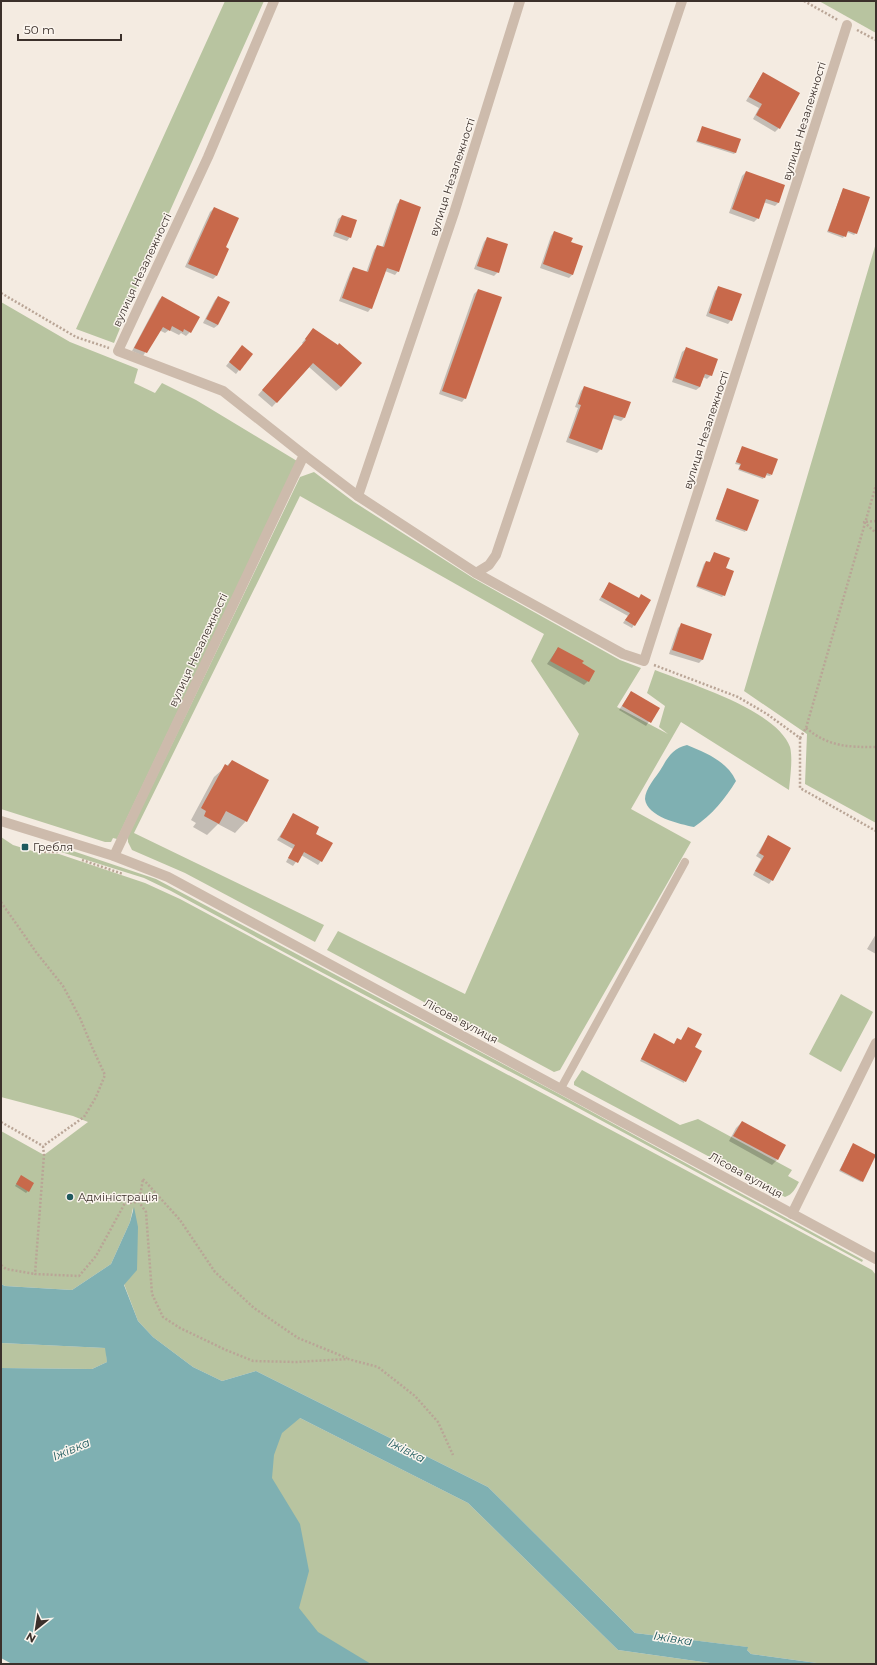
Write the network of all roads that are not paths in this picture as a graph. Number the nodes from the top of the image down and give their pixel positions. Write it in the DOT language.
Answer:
graph roads {
  1 [pos="274,1"];
  2 [pos="520,1"];
  3 [pos="682,1"];
  4 [pos="847,25"];
  5 [pos="304,455"];
  6 [pos="358,496"];
  7 [pos="476,573"];
  8 [pos="1,821"];
  9 [pos="114,856"];
  10 [pos="685,862"];
  11 [pos="876,1043"];
  12 [pos="561,1088"];
  13 [pos="792,1214"];
  14 [pos="876,1259"];
  1 -- 5 [label="street, вулиця Незалежності"];
  2 -- 6 [label="street, вулиця Незалежності"];
  3 -- 7 [label="street"];
  4 -- 7 [label="street, вулиця Незалежності"];
  5 -- 6 [label="street"];
  5 -- 9 [label="street, вулиця Незалежності"];
  6 -- 7 [label="street"];
  8 -- 9 [label="street, Лісова вулиця"];
  9 -- 12 [label="street, Лісова вулиця"];
  10 -- 12 [label="lane"];
  11 -- 13 [label="street"];
  12 -- 13 [label="street, Лісова вулиця"];
  13 -- 14 [label="street, Лісова вулиця"];
}
